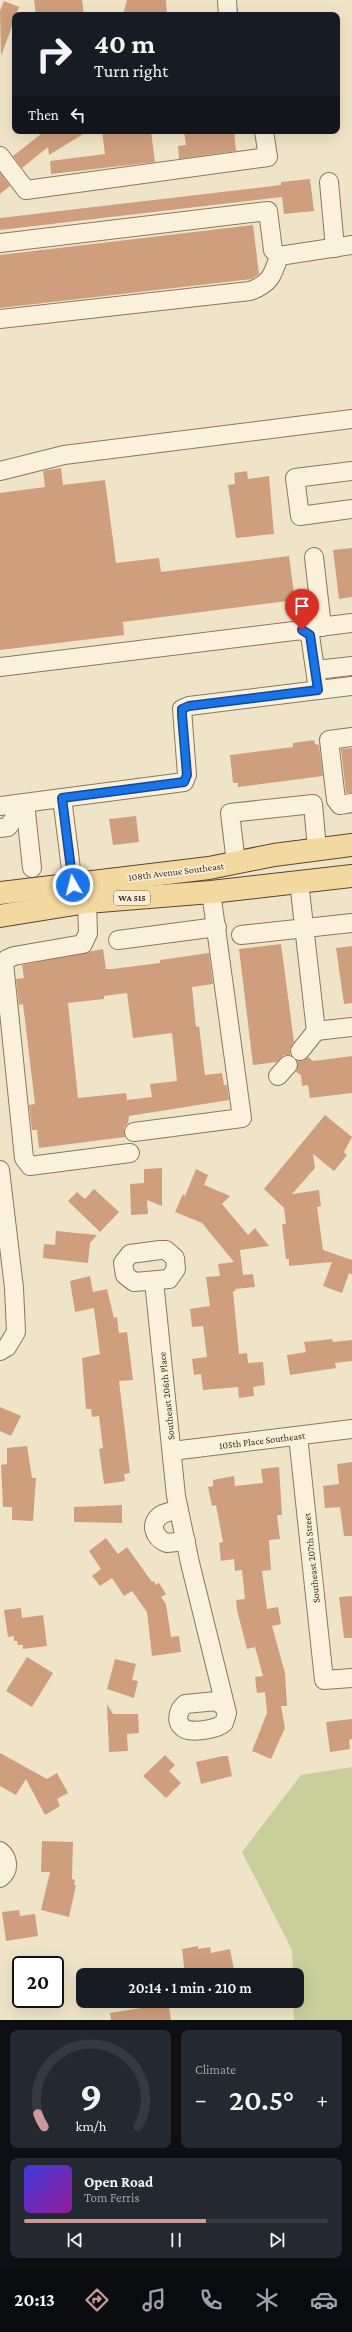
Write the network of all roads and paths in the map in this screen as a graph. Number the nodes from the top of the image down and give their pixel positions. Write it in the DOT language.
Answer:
graph roads {
  1 [pos="227,0"];
  2 [pos="228,12"];
  3 [pos="264,134"];
  4 [pos="0,156"];
  5 [pos="329,182"];
  6 [pos="0,243"];
  7 [pos="344,246"];
  8 [pos="280,256"];
  9 [pos="0,319"];
  10 [pos="352,420"];
  11 [pos="0,471"];
  12 [pos="352,471"];
  13 [pos="352,509"];
  14 [pos="314,557"];
  15 [pos="352,623"];
  16 [pos="314,630"];
  17 [pos="352,666"];
  18 [pos="0,667"];
  19 [pos="316,670"];
  20 [pos="352,686"];
  21 [pos="318,690"];
  22 [pos="352,737"];
  23 [pos="62,798"];
  24 [pos="25,803"];
  25 [pos="346,804"];
  26 [pos="0,806"];
  27 [pos="0,828"];
  28 [pos="352,846"];
  29 [pos="317,849"];
  30 [pos="236,863"];
  31 [pos="32,868"];
  32 [pos="352,876"];
  33 [pos="299,882"];
  34 [pos="73,885"];
  35 [pos="212,892"];
  36 [pos="0,893"];
  37 [pos="87,902"];
  38 [pos="0,916"];
  39 [pos="352,923"];
  40 [pos="217,927"];
  41 [pos="304,929"];
  42 [pos="241,935"];
  43 [pos="118,940"];
  44 [pos="352,1026"];
  45 [pos="316,1031"];
  46 [pos="300,1051"];
  47 [pos="134,1132"];
  48 [pos="130,1153"];
  49 [pos="0,1170"];
  50 [pos="154,1281"];
  51 [pos="7,1289"];
  52 [pos="4,1349"];
  53 [pos="352,1428"];
  54 [pos="298,1436"];
  55 [pos="172,1451"];
  56 [pos="179,1510"];
  57 [pos="186,1541"];
  58 [pos="352,1678"];
  59 [pos="226,1708"];
  60 [pos="0,1850"];
  61 [pos="0,1878"];
  1 -- 2 [label="street"];
  3 -- 4 [label="street"];
  5 -- 7 [label="street"];
  6 -- 8 [label="street"];
  7 -- 8 [label="street"];
  8 -- 9 [label="street"];
  10 -- 11 [label="street"];
  12 -- 13 [label="street"];
  14 -- 16 [label="street"];
  15 -- 16 [label="street"];
  16 -- 18 [label="street"];
  16 -- 19 [label="street"];
  17 -- 19 [label="street"];
  19 -- 21 [label="street"];
  20 -- 21 [label="street"];
  21 -- 23 [label="street"];
  22 -- 25 [label="street"];
  23 -- 24 [label="street"];
  23 -- 34 [label="street"];
  24 -- 26 [label="street"];
  24 -- 27 [label="street"];
  24 -- 31 [label="street"];
  28 -- 29 [label="main road, 108th Avenue Southeast / WA 515"];
  29 -- 30 [label="main road, 108th Avenue Southeast / WA 515"];
  29 -- 30 [label="street"];
  30 -- 34 [label="main road, 108th Avenue Southeast / WA 515"];
  32 -- 33 [label="main road, WA 515"];
  33 -- 35 [label="main road, WA 515"];
  33 -- 41 [label="street"];
  34 -- 36 [label="main road, 108th Avenue Southeast / WA 515"];
  35 -- 37 [label="main road, WA 515"];
  35 -- 40 [label="street"];
  37 -- 38 [label="main road, WA 515"];
  37 -- 48 [label="street"];
  39 -- 41 [label="street"];
  40 -- 43 [label="street"];
  40 -- 47 [label="street"];
  41 -- 42 [label="street"];
  41 -- 45 [label="street"];
  44 -- 45 [label="street"];
  45 -- 46 [label="street"];
  49 -- 51 [label="street"];
  50 -- 55 [label="street, Southeast 206th Place"];
  51 -- 52 [label="street"];
  53 -- 54 [label="street, 105th Place Southeast"];
  54 -- 55 [label="street, 105th Place Southeast"];
  54 -- 58 [label="street, Southeast 207th Street"];
  55 -- 56 [label="street, Southeast 206th Place"];
  56 -- 57 [label="street, Southeast 206th Place"];
  56 -- 57 [label="street"];
  57 -- 59 [label="street, Southeast 206th Place"];
  60 -- 61 [label="street"];
}
